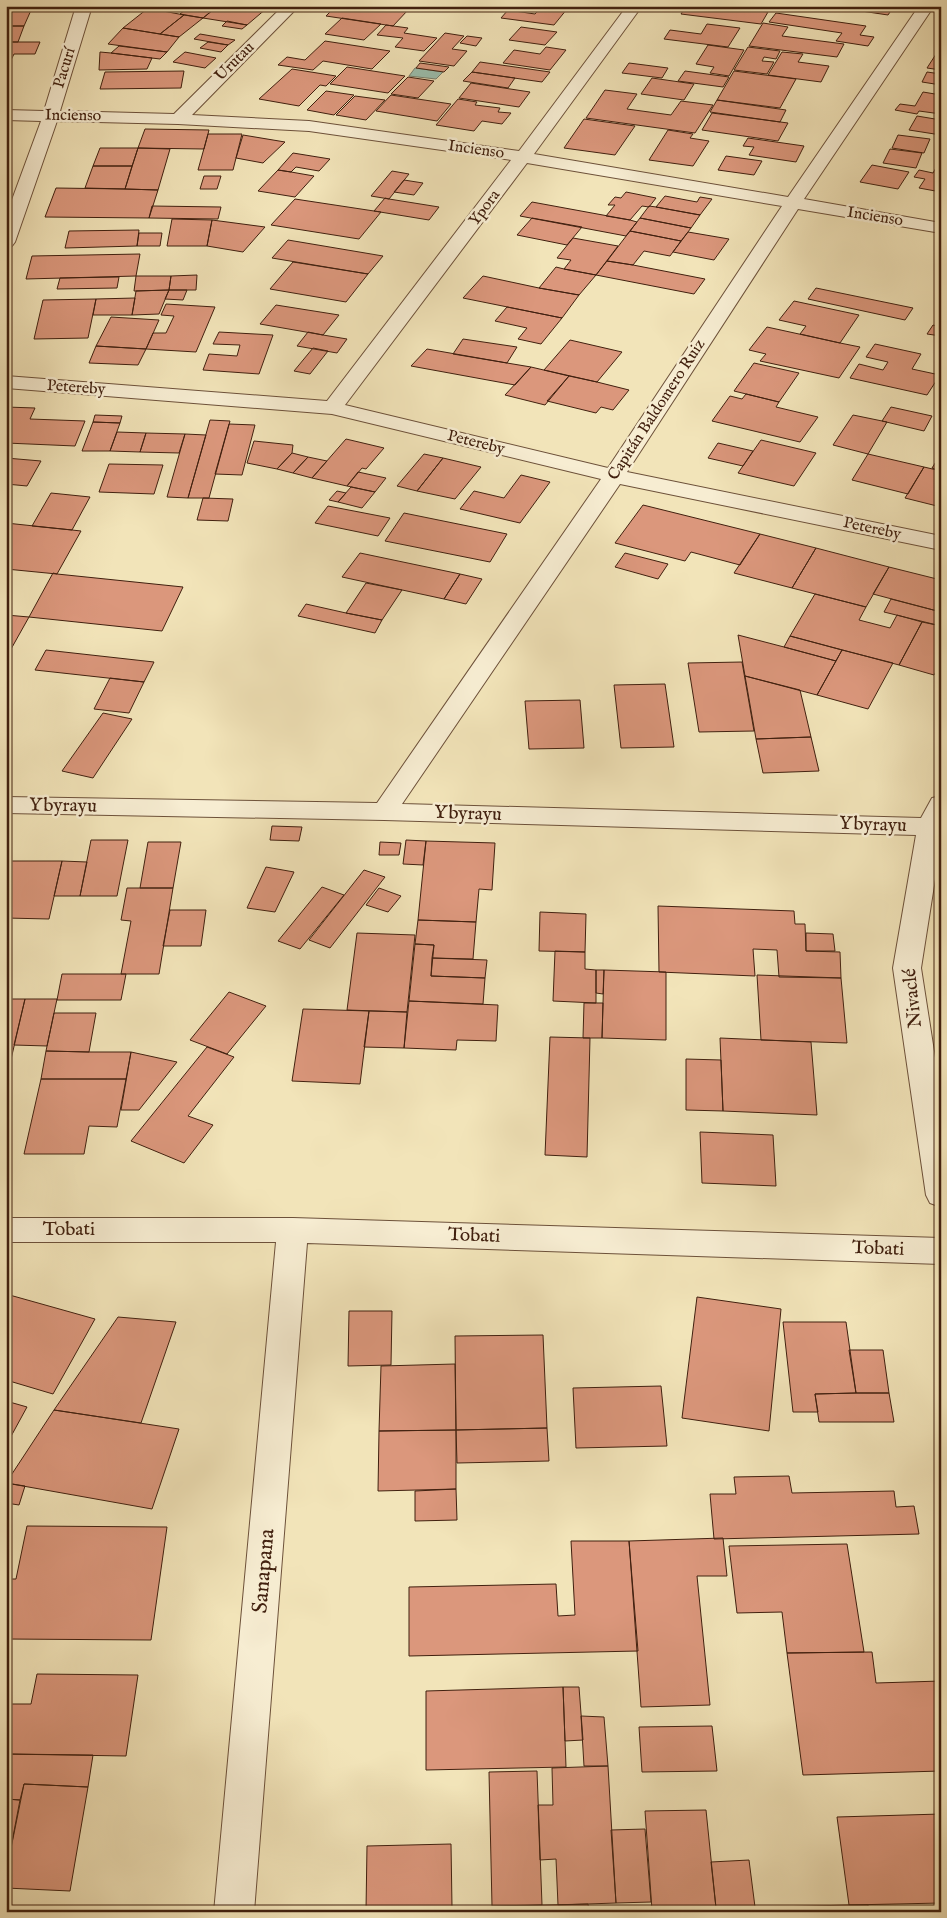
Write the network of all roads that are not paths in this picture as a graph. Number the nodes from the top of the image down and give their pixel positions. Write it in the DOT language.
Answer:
graph roads {
  1 [pos="84,6"];
  2 [pos="292,6"];
  3 [pos="635,6"];
  4 [pos="927,6"];
  5 [pos="6,115"];
  6 [pos="51,115"];
  7 [pos="178,119"];
  8 [pos="524,158"];
  9 [pos="793,203"];
  10 [pos="941,228"];
  11 [pos="6,242"];
  12 [pos="6,382"];
  13 [pos="332,408"];
  14 [pos="614,476"];
  15 [pos="941,543"];
  16 [pos="6,805"];
  17 [pos="384,812"];
  18 [pos="935,815"];
  19 [pos="941,1195"];
  20 [pos="6,1230"];
  21 [pos="293,1230"];
  22 [pos="941,1251"];
  23 [pos="234,1912"];
  1 -- 6 [label="street, Pacurí"];
  2 -- 7 [label="street, Urutau"];
  3 -- 8 [label="street, Ypora"];
  4 -- 9 [label="street, Capitán Baldomero Ruiz"];
  5 -- 6 [label="street, Incienso"];
  6 -- 7 [label="street, Incienso"];
  6 -- 11 [label="street, Pacurí"];
  7 -- 8 [label="street, Incienso"];
  8 -- 9 [label="street, Incienso"];
  8 -- 13 [label="street, Ypora"];
  9 -- 10 [label="street, Incienso"];
  9 -- 14 [label="street, Capitán Baldomero Ruiz"];
  12 -- 13 [label="street, Petereby"];
  13 -- 14 [label="street, Petereby"];
  14 -- 15 [label="street, Petereby"];
  14 -- 17 [label="street, Capitán Baldomero Ruiz"];
  16 -- 17 [label="street, Ybyrayu"];
  17 -- 18 [label="street, Ybyrayu"];
  18 -- 19 [label="street, Nivaclé"];
  20 -- 21 [label="street, Tobati"];
  21 -- 22 [label="street, Tobati"];
  21 -- 23 [label="street, Sanapana"];
}
